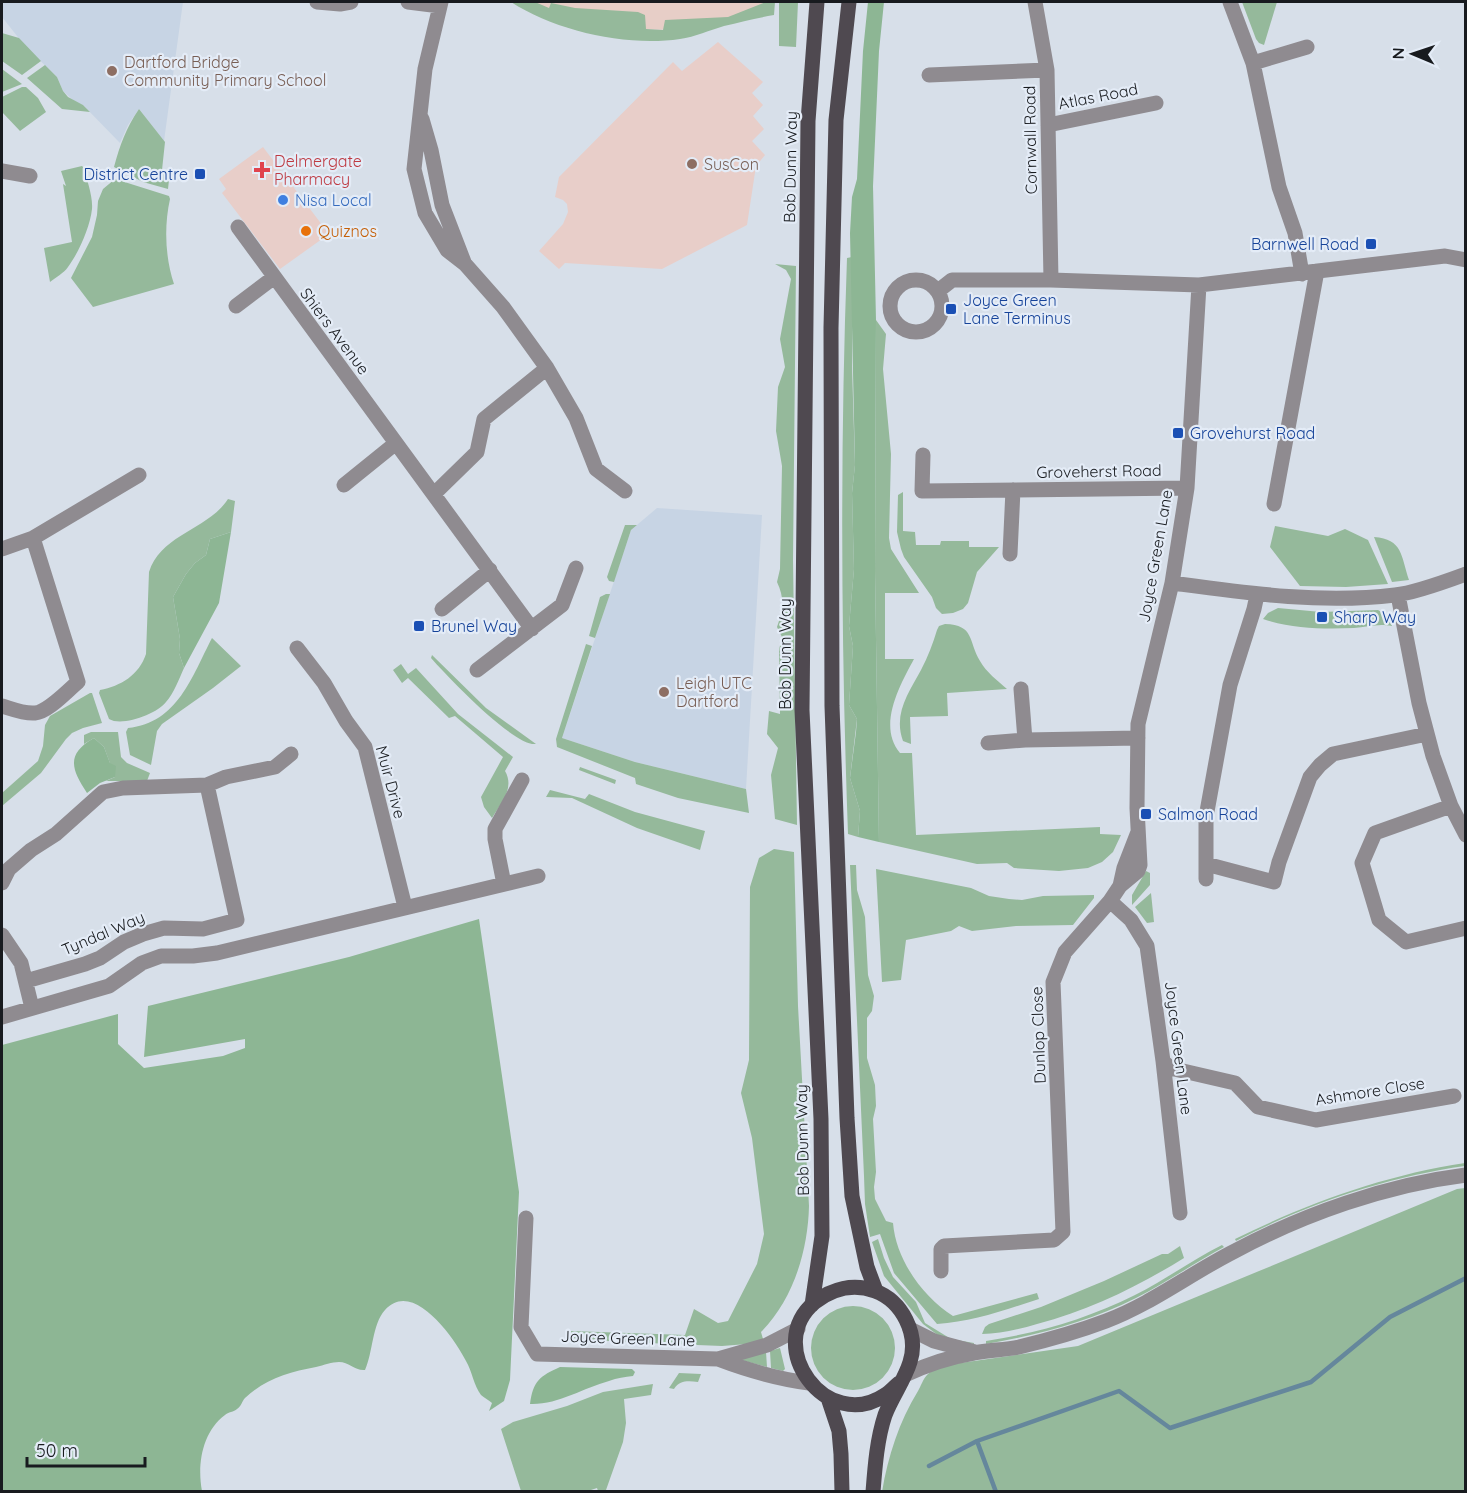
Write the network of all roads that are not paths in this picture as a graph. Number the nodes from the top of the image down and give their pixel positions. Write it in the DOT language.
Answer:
graph roads {
  1 [pos="317,2"];
  2 [pos="351,2"];
  3 [pos="408,2"];
  4 [pos="817,2"];
  5 [pos="849,2"];
  6 [pos="1035,2"];
  7 [pos="1230,2"];
  8 [pos="441,4"];
  9 [pos="1307,47"];
  10 [pos="1253,63"];
  11 [pos="1047,70"];
  12 [pos="928,75"];
  13 [pos="1156,103"];
  14 [pos="1048,125"];
  15 [pos="2,171"];
  16 [pos="30,176"];
  17 [pos="238,227"];
  18 [pos="1466,260"];
  19 [pos="1309,272"];
  20 [pos="273,278"];
  21 [pos="1051,280"];
  22 [pos="1199,285"];
  23 [pos="938,291"];
  24 [pos="236,306"];
  25 [pos="547,368"];
  26 [pos="396,442"];
  27 [pos="923,455"];
  28 [pos="139,476"];
  29 [pos="344,485"];
  30 [pos="1187,488"];
  31 [pos="626,490"];
  32 [pos="1013,490"];
  33 [pos="434,494"];
  34 [pos="1274,504"];
  35 [pos="33,538"];
  36 [pos="2,549"];
  37 [pos="1010,554"];
  38 [pos="576,568"];
  39 [pos="489,570"];
  40 [pos="1466,573"];
  41 [pos="1172,583"];
  42 [pos="1257,595"];
  43 [pos="1398,595"];
  44 [pos="442,609"];
  45 [pos="532,628"];
  46 [pos="297,648"];
  47 [pos="477,670"];
  48 [pos="1021,689"];
  49 [pos="2,706"];
  50 [pos="1427,734"];
  51 [pos="1138,738"];
  52 [pos="1025,740"];
  53 [pos="988,743"];
  54 [pos="291,754"];
  55 [pos="522,780"];
  56 [pos="207,785"];
  57 [pos="1451,806"];
  58 [pos="1466,835"];
  59 [pos="538,876"];
  60 [pos="2,883"];
  61 [pos="504,884"];
  62 [pos="1120,886"];
  63 [pos="1110,901"];
  64 [pos="405,907"];
  65 [pos="1466,928"];
  66 [pos="2,935"];
  67 [pos="26,981"];
  68 [pos="33,1008"];
  69 [pos="2,1017"];
  70 [pos="1163,1061"];
  71 [pos="1454,1096"];
  72 [pos="1461,1175"];
  73 [pos="1180,1213"];
  74 [pos="526,1218"];
  75 [pos="942,1271"];
  76 [pos="876,1291"];
  77 [pos="812,1305"];
  78 [pos="798,1329"];
  79 [pos="910,1329"];
  80 [pos="975,1352"];
  81 [pos="718,1359"];
  82 [pos="902,1379"];
  83 [pos="809,1383"];
  84 [pos="828,1398"];
  85 [pos="842,1491"];
  86 [pos="873,1491"];
  1 -- 2 [label="street"];
  3 -- 8 [label="street"];
  4 -- 77 [label="main road, Bob Dunn Way"];
  5 -- 76 [label="main road"];
  6 -- 11 [label="street, Cornwall Road"];
  7 -- 10 [label="street"];
  8 -- 25 [label="street"];
  9 -- 10 [label="street"];
  10 -- 19 [label="street"];
  11 -- 12 [label="street"];
  11 -- 14 [label="street, Cornwall Road"];
  13 -- 14 [label="street, Atlas Road"];
  14 -- 21 [label="street, Cornwall Road"];
  15 -- 16 [label="street"];
  17 -- 20 [label="street, Shiers Avenue"];
  18 -- 19 [label="street"];
  19 -- 22 [label="street"];
  19 -- 34 [label="street"];
  20 -- 24 [label="street"];
  20 -- 26 [label="street, Shiers Avenue"];
  21 -- 22 [label="street"];
  21 -- 23 [label="street"];
  22 -- 30 [label="street, Joyce Green Lane"];
  25 -- 31 [label="street"];
  25 -- 33 [label="street"];
  26 -- 29 [label="street"];
  26 -- 33 [label="street, Shiers Avenue"];
  27 -- 32 [label="street, Groveherst Road"];
  28 -- 35 [label="street"];
  30 -- 32 [label="street, Groveherst Road"];
  30 -- 41 [label="street, Joyce Green Lane"];
  32 -- 37 [label="street"];
  33 -- 39 [label="street, Shiers Avenue"];
  35 -- 36 [label="street"];
  35 -- 49 [label="street"];
  38 -- 45 [label="street"];
  39 -- 44 [label="street"];
  39 -- 45 [label="street, Shiers Avenue"];
  40 -- 43 [label="street"];
  41 -- 42 [label="street"];
  41 -- 51 [label="street, Joyce Green Lane"];
  42 -- 43 [label="street"];
  42 -- 50 [label="street"];
  43 -- 50 [label="street"];
  45 -- 47 [label="street"];
  46 -- 64 [label="street, Muir Drive"];
  48 -- 52 [label="street"];
  50 -- 57 [label="street"];
  51 -- 52 [label="street"];
  51 -- 62 [label="street, Joyce Green Lane"];
  52 -- 53 [label="street"];
  54 -- 56 [label="street"];
  55 -- 61 [label="street"];
  56 -- 60 [label="street"];
  56 -- 67 [label="street, Tyndal Way"];
  57 -- 58 [label="street"];
  57 -- 65 [label="street"];
  59 -- 61 [label="street"];
  61 -- 64 [label="street"];
  62 -- 63 [label="street, Dunlop Close"];
  63 -- 70 [label="street, Joyce Green Lane"];
  63 -- 75 [label="street, Dunlop Close"];
  64 -- 68 [label="street"];
  66 -- 67 [label="street"];
  67 -- 68 [label="street"];
  68 -- 69 [label="street"];
  70 -- 71 [label="street, Ashmore Close"];
  70 -- 73 [label="street, Joyce Green Lane"];
  72 -- 80 [label="street"];
  74 -- 81 [label="street, Joyce Green Lane"];
  76 -- 77 [label="main road"];
  76 -- 79 [label="main road"];
  77 -- 78 [label="main road"];
  78 -- 81 [label="street, Joyce Green Lane"];
  78 -- 83 [label="main road"];
  79 -- 80 [label="street"];
  79 -- 82 [label="main road"];
  80 -- 82 [label="street"];
  81 -- 83 [label="street, Joyce Green Lane"];
  82 -- 84 [label="main road"];
  82 -- 86 [label="main road"];
  83 -- 84 [label="main road"];
  84 -- 85 [label="main road"];
}
